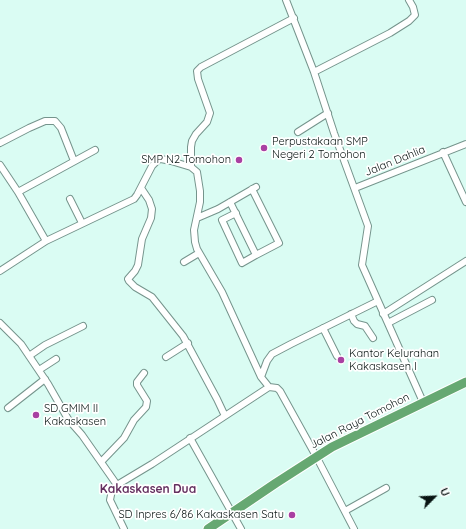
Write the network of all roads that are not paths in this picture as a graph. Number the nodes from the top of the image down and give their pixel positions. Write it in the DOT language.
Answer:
graph roads {
  1 [pos="286,0"];
  2 [pos="410,0"];
  3 [pos="294,18"];
  4 [pos="314,72"];
  5 [pos="328,113"];
  6 [pos="298,132"];
  7 [pos="0,143"];
  8 [pos="466,144"];
  9 [pos="95,150"];
  10 [pos="443,152"];
  11 [pos="74,161"];
  12 [pos="0,165"];
  13 [pos="191,167"];
  14 [pos="141,188"];
  15 [pos="355,188"];
  16 [pos="18,192"];
  17 [pos="70,199"];
  18 [pos="230,202"];
  19 [pos="466,202"];
  20 [pos="236,213"];
  21 [pos="197,218"];
  22 [pos="82,223"];
  23 [pos="46,241"];
  24 [pos="199,253"];
  25 [pos="256,255"];
  26 [pos="466,261"];
  27 [pos="184,262"];
  28 [pos="0,271"];
  29 [pos="432,300"];
  30 [pos="378,301"];
  31 [pos="351,314"];
  32 [pos="383,314"];
  33 [pos="0,323"];
  34 [pos="388,323"];
  35 [pos="83,326"];
  36 [pos="323,328"];
  37 [pos="373,338"];
  38 [pos="188,343"];
  39 [pos="29,356"];
  40 [pos="337,356"];
  41 [pos="166,357"];
  42 [pos="56,359"];
  43 [pos="39,370"];
  44 [pos="144,373"];
  45 [pos="261,377"];
  46 [pos="44,379"];
  47 [pos="466,382"];
  48 [pos="269,387"];
  49 [pos="423,402"];
  50 [pos="8,408"];
  51 [pos="225,416"];
  52 [pos="190,438"];
  53 [pos="316,456"];
  54 [pos="101,462"];
  55 [pos="117,485"];
  56 [pos="386,488"];
  57 [pos="345,511"];
  58 [pos="232,513"];
  59 [pos="124,529"];
  60 [pos="208,529"];
  61 [pos="241,529"];
  62 [pos="354,529"];
  1 -- 3 [label="street"];
  2 -- 4 [label="street"];
  3 -- 4 [label="street"];
  3 -- 13 [label="street"];
  4 -- 5 [label="street"];
  5 -- 6 [label="street"];
  5 -- 15 [label="street"];
  7 -- 11 [label="street"];
  8 -- 10 [label="street, Jalan Dahlia"];
  9 -- 11 [label="street"];
  10 -- 15 [label="street, Jalan Dahlia"];
  10 -- 19 [label="street"];
  11 -- 16 [label="street"];
  12 -- 16 [label="street"];
  13 -- 14 [label="street"];
  13 -- 21 [label="street"];
  14 -- 22 [label="street"];
  14 -- 38 [label="street"];
  15 -- 30 [label="street"];
  16 -- 23 [label="street"];
  17 -- 22 [label="street"];
  18 -- 20 [label="street"];
  18 -- 21 [label="street"];
  18 -- 25 [label="street"];
  20 -- 25 [label="street"];
  20 -- 25 [label="street"];
  21 -- 24 [label="street"];
  22 -- 23 [label="street"];
  23 -- 28 [label="street"];
  24 -- 27 [label="street"];
  24 -- 45 [label="street"];
  26 -- 32 [label="street"];
  29 -- 34 [label="street"];
  30 -- 31 [label="street"];
  30 -- 32 [label="street"];
  31 -- 36 [label="street"];
  31 -- 37 [label="street"];
  32 -- 34 [label="street"];
  33 -- 39 [label="street"];
  34 -- 49 [label="street"];
  35 -- 39 [label="street"];
  36 -- 40 [label="street"];
  36 -- 45 [label="street"];
  38 -- 41 [label="street"];
  38 -- 51 [label="street"];
  39 -- 43 [label="street"];
  42 -- 43 [label="street"];
  43 -- 46 [label="street"];
  44 -- 54 [label="street"];
  45 -- 48 [label="street"];
  46 -- 50 [label="street"];
  46 -- 54 [label="street"];
  47 -- 49 [label="highway, Jalan Raya Tomohon"];
  48 -- 51 [label="street"];
  48 -- 53 [label="street"];
  49 -- 53 [label="highway, Jalan Raya Tomohon"];
  51 -- 52 [label="street"];
  52 -- 55 [label="street"];
  52 -- 58 [label="street"];
  53 -- 57 [label="street"];
  53 -- 58 [label="highway, Jalan Raya Tomohon"];
  54 -- 55 [label="street"];
  55 -- 59 [label="street"];
  56 -- 57 [label="street"];
  57 -- 62 [label="street"];
  58 -- 60 [label="highway, Jalan Raya Tomohon"];
  58 -- 61 [label="street"];
}
